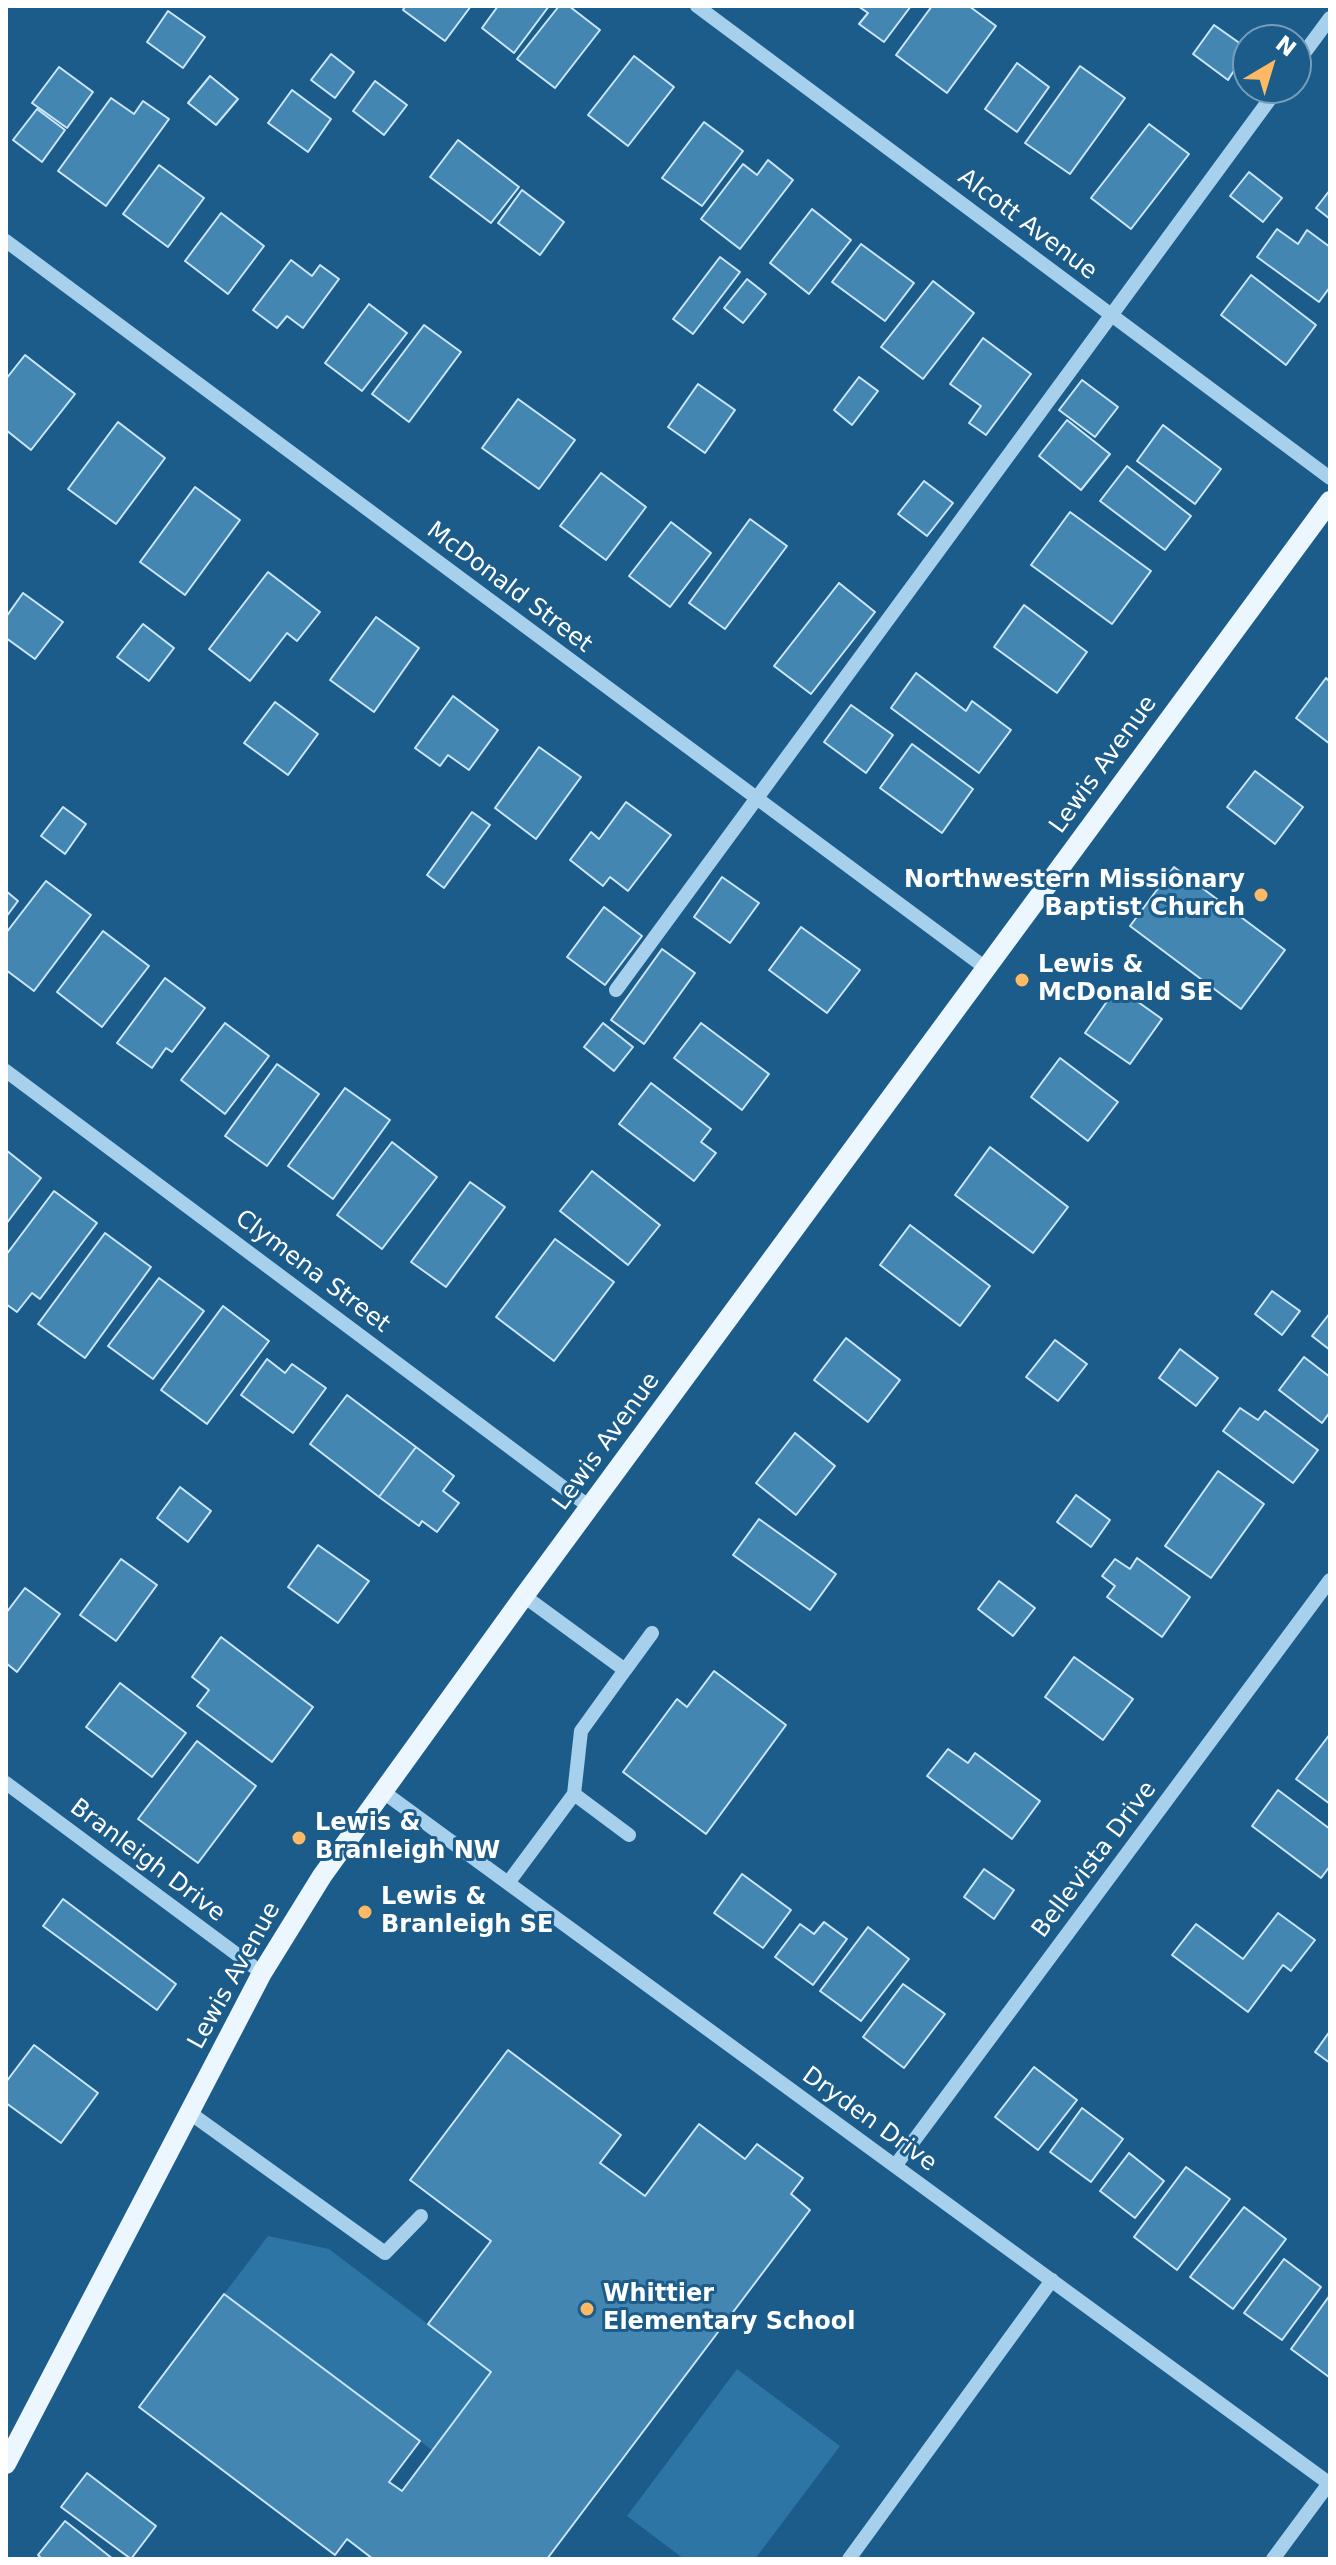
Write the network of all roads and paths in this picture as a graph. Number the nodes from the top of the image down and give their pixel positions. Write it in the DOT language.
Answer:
graph roads {
  1 [pos="697,6"];
  2 [pos="1330,18"];
  3 [pos="1312,42"];
  4 [pos="1266,104"];
  5 [pos="6,241"];
  6 [pos="1112,315"];
  7 [pos="1330,478"];
  8 [pos="1330,501"];
  9 [pos="757,798"];
  10 [pos="987,969"];
  11 [pos="616,990"];
  12 [pos="6,1071"];
  13 [pos="591,1508"];
  14 [pos="1330,1580"];
  15 [pos="524,1596"];
  16 [pos="652,1633"];
  17 [pos="625,1670"];
  18 [pos="6,1783"];
  19 [pos="382,1791"];
  20 [pos="574,1794"];
  21 [pos="629,1835"];
  22 [pos="508,1883"];
  23 [pos="262,1973"];
  24 [pos="190,2113"];
  25 [pos="895,2166"];
  26 [pos="421,2216"];
  27 [pos="1052,2280"];
  28 [pos="9,2450"];
  29 [pos="1330,2483"];
  30 [pos="849,2559"];
  31 [pos="1273,2559"];
  1 -- 6 [label="street, Alcott Avenue"];
  2 -- 3 [label="street"];
  4 -- 6 [label="street"];
  5 -- 9 [label="street, McDonald Street"];
  6 -- 7 [label="street, Alcott Avenue"];
  6 -- 9 [label="street"];
  8 -- 10 [label="main road, Lewis Avenue"];
  9 -- 10 [label="street, McDonald Street"];
  9 -- 11 [label="street"];
  10 -- 13 [label="main road, Lewis Avenue"];
  12 -- 13 [label="street, Clymena Street"];
  13 -- 15 [label="main road, Lewis Avenue"];
  14 -- 25 [label="street, Bellevista Drive"];
  15 -- 17 [label="street"];
  15 -- 19 [label="main road, Lewis Avenue"];
  16 -- 17 [label="street"];
  17 -- 20 [label="street"];
  18 -- 23 [label="street, Branleigh Drive"];
  19 -- 22 [label="street, Dryden Drive"];
  19 -- 23 [label="main road, Lewis Avenue"];
  20 -- 21 [label="street"];
  20 -- 22 [label="street"];
  22 -- 25 [label="street, Dryden Drive"];
  23 -- 24 [label="main road, Lewis Avenue"];
  24 -- 26 [label="street"];
  24 -- 28 [label="main road, Lewis Avenue"];
  25 -- 27 [label="street, Dryden Drive"];
  27 -- 29 [label="street, Dryden Drive"];
  27 -- 30 [label="street"];
  29 -- 31 [label="street"];
}
